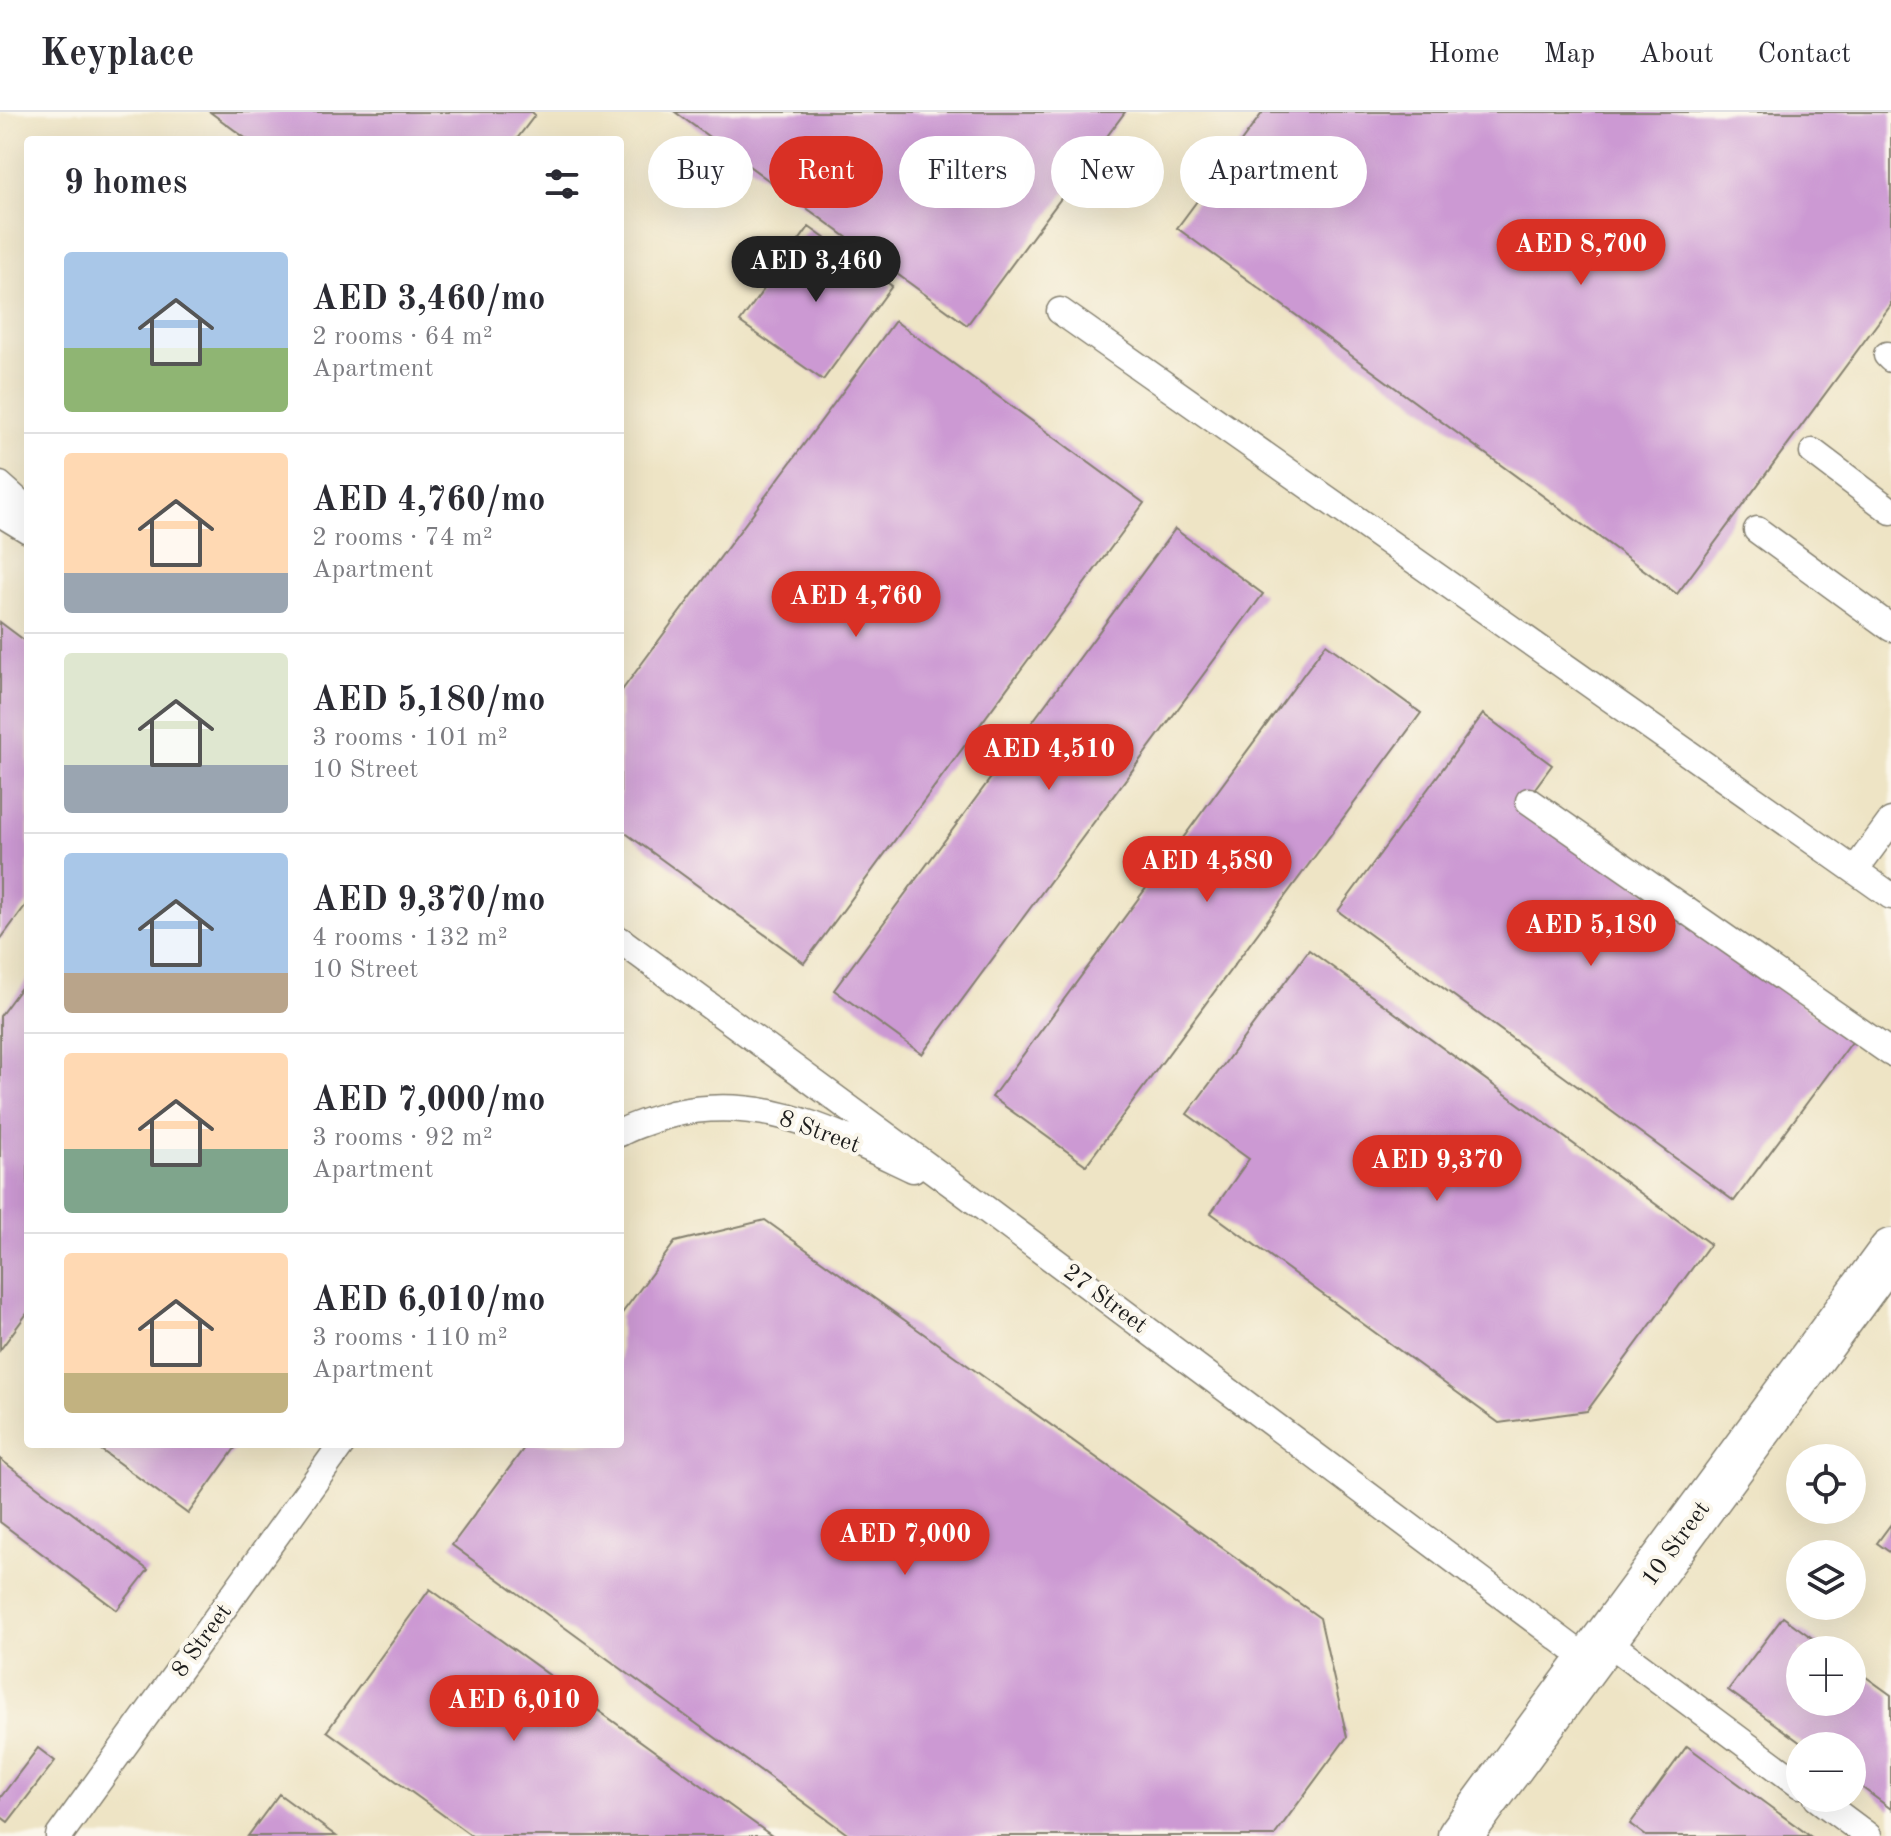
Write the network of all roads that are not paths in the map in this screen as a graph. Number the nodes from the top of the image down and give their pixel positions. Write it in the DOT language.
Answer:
graph roads {
  1 [pos="1060,311"];
  2 [pos="1813,452"];
  3 [pos="0,485"];
  4 [pos="24,506"];
  5 [pos="1891,511"];
  6 [pos="0,513"];
  7 [pos="24,528"];
  8 [pos="1757,530"];
  9 [pos="1891,628"];
  10 [pos="1529,801"];
  11 [pos="1891,821"];
  12 [pos="1855,870"];
  13 [pos="1891,896"];
  14 [pos="624,943"];
  15 [pos="1891,1053"];
  16 [pos="624,1131"];
  17 [pos="967,1195"];
  18 [pos="1891,1251"];
  19 [pos="339,1448"];
  20 [pos="1596,1650"];
  21 [pos="1786,1776"];
  22 [pos="1836,1812"];
  23 [pos="59,1836"];
  24 [pos="1460,1836"];
  25 [pos="1868,1836"];
  1 -- 12 [label="lane"];
  2 -- 5 [label="lane"];
  3 -- 4 [label="lane"];
  6 -- 7 [label="lane"];
  8 -- 9 [label="lane"];
  10 -- 15 [label="lane"];
  11 -- 12 [label="lane"];
  12 -- 13 [label="lane"];
  14 -- 17 [label="lane, 27 Street"];
  16 -- 17 [label="lane, 8 Street"];
  17 -- 20 [label="lane, 27 Street"];
  18 -- 20 [label="street, 10 Street"];
  19 -- 23 [label="lane, 8 Street"];
  20 -- 21 [label="lane, 27 Street"];
  20 -- 24 [label="street, 10 Street"];
  22 -- 25 [label="lane"];
}
